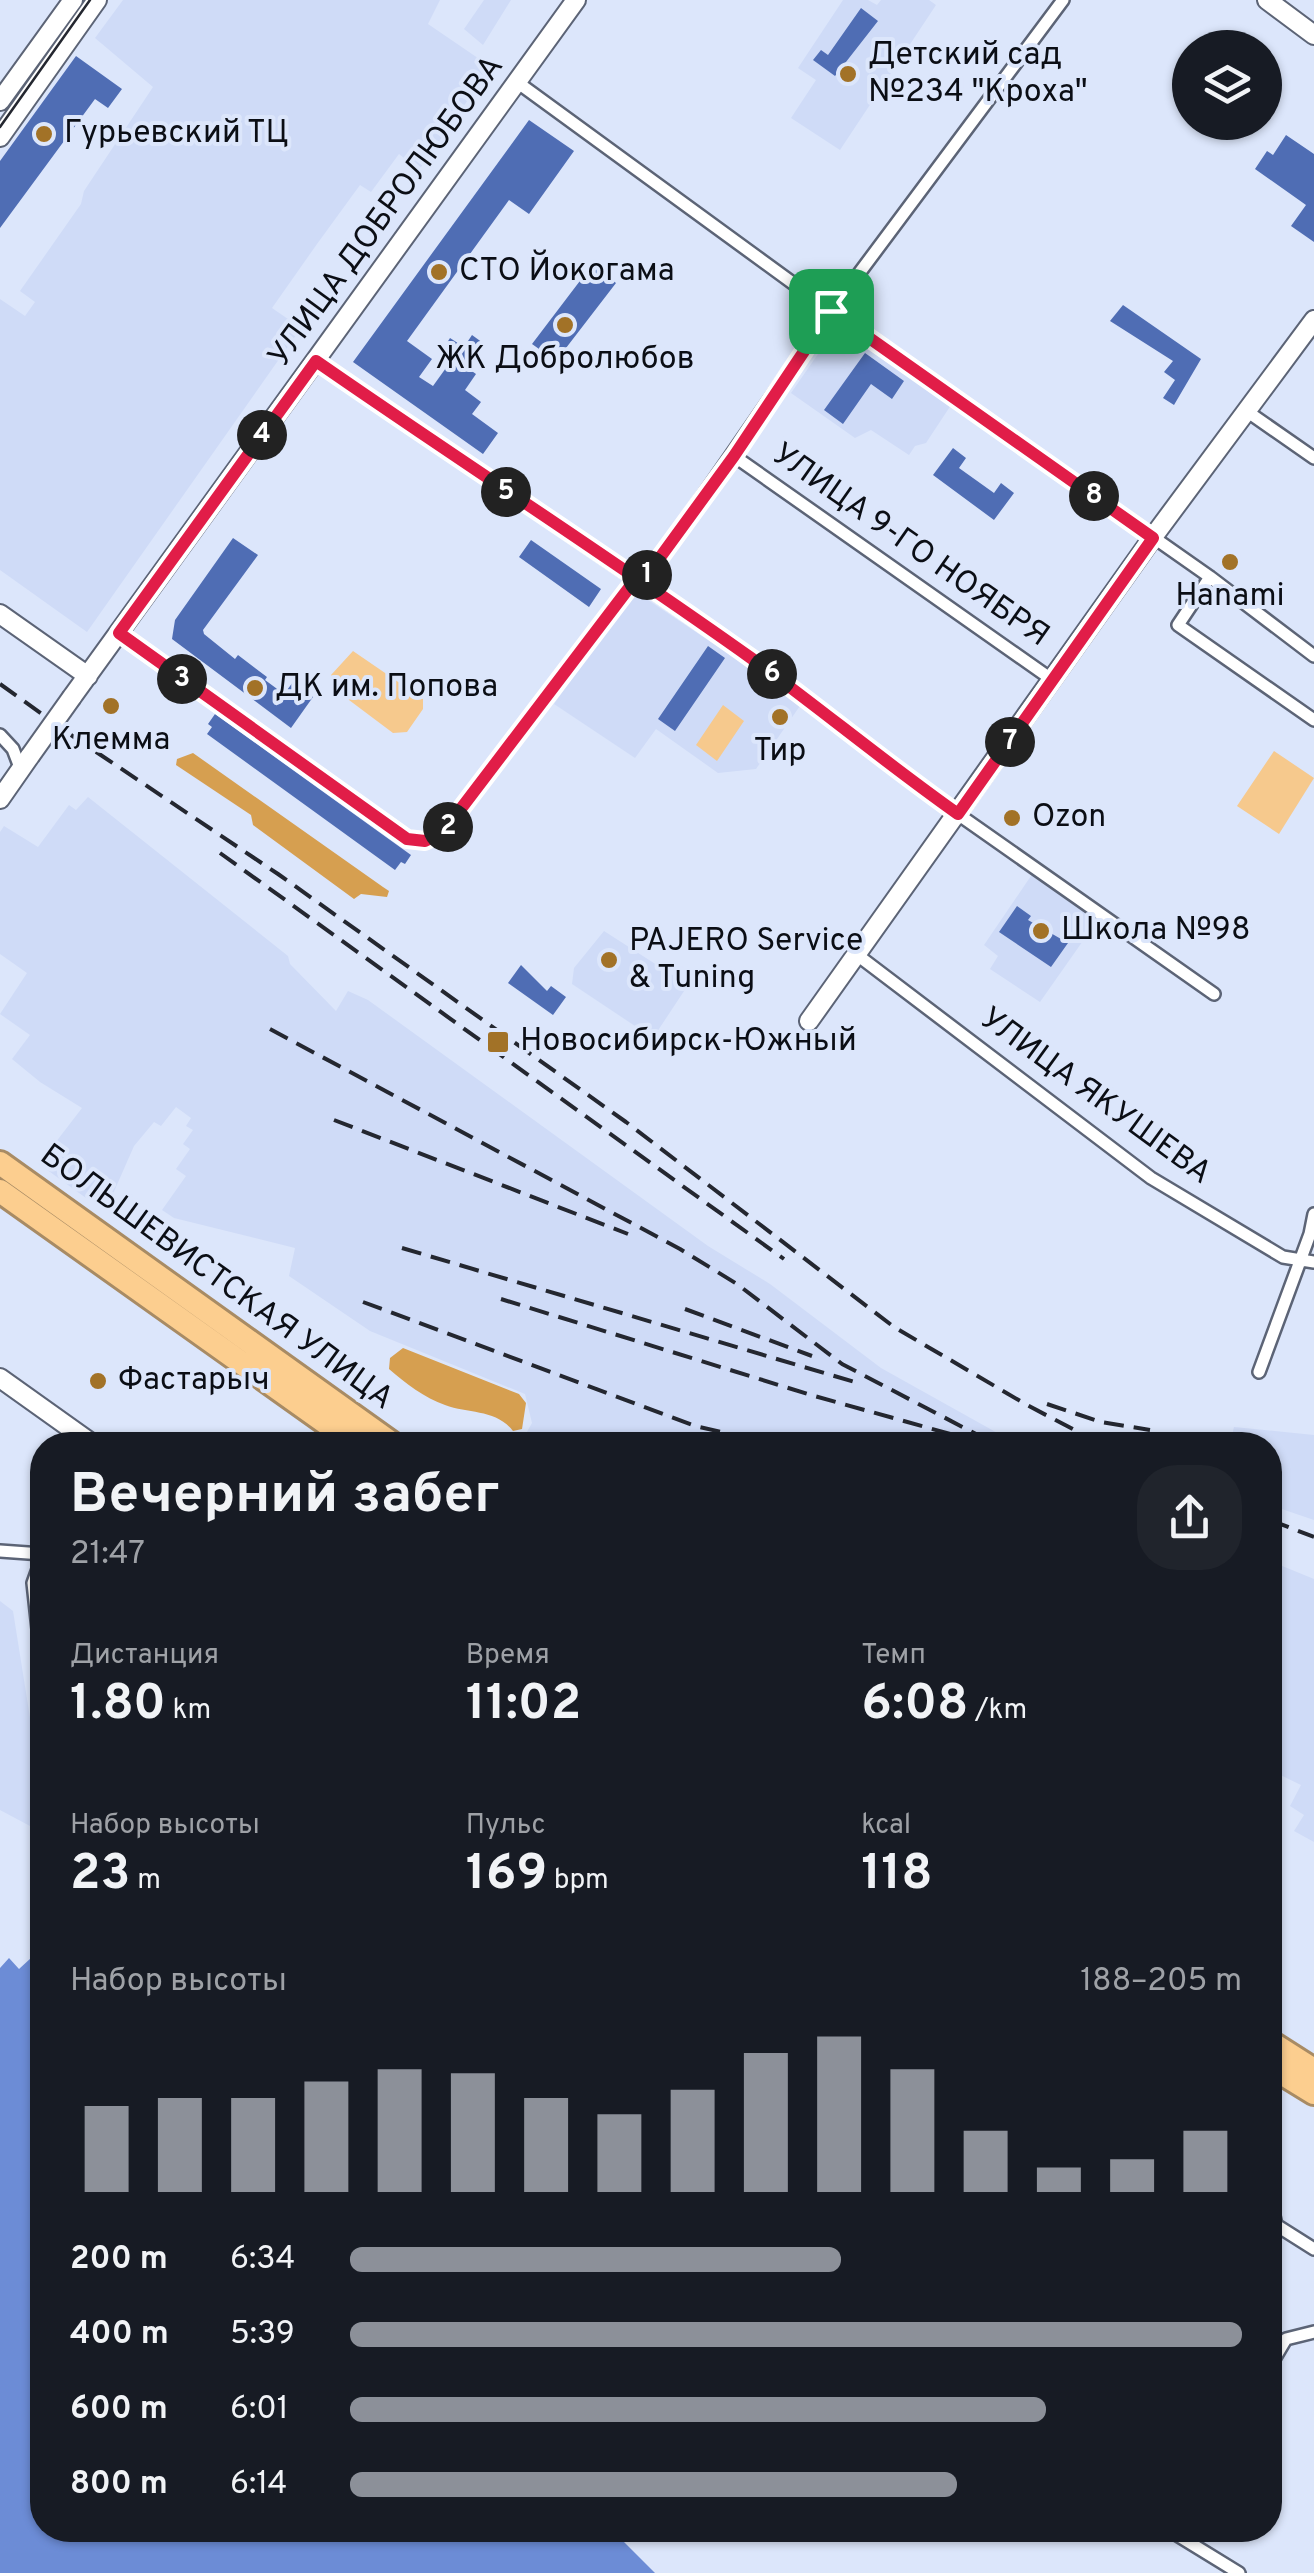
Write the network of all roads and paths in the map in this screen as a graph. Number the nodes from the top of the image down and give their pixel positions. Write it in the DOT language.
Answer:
graph roads {
  1 [pos="73,0"];
  2 [pos="98,0"];
  3 [pos="576,0"];
  4 [pos="1063,0"];
  5 [pos="1266,0"];
  6 [pos="1314,34"];
  7 [pos="518,82"];
  8 [pos="0,101"];
  9 [pos="0,137"];
  10 [pos="831,311"];
  11 [pos="1314,320"];
  12 [pos="316,361"];
  13 [pos="1248,412"];
  14 [pos="734,456"];
  15 [pos="1314,458"];
  16 [pos="1153,538"];
  17 [pos="1210,577"];
  18 [pos="635,580"];
  19 [pos="0,614"];
  20 [pos="119,633"];
  21 [pos="1314,656"];
  22 [pos="88,676"];
  23 [pos="1054,681"];
  24 [pos="1314,720"];
  25 [pos="0,735"];
  26 [pos="26,763"];
  27 [pos="0,799"];
  28 [pos="958,814"];
  29 [pos="856,954"];
  30 [pos="1214,994"];
  31 [pos="810,1021"];
  32 [pos="0,1163"];
  33 [pos="0,1191"];
  34 [pos="1314,1214"];
  35 [pos="1300,1261"];
  36 [pos="1314,1262"];
  37 [pos="1258,1372"];
  38 [pos="0,1378"];
  39 [pos="76,1432"];
  40 [pos="339,1432"];
  41 [pos="376,1432"];
  42 [pos="0,1551"];
  43 [pos="30,1555"];
  44 [pos="1282,2050"];
  45 [pos="1314,2070"];
  46 [pos="1282,2073"];
  47 [pos="1314,2093"];
  48 [pos="1282,2229"];
  49 [pos="1314,2249"];
  50 [pos="1314,2332"];
  51 [pos="1282,2346"];
  52 [pos="1188,2542"];
  53 [pos="1239,2573"];
  1 -- 8 [label="street"];
  2 -- 9 [label="street"];
  3 -- 7 [label="street, УЛИЦА ДОБРОЛЮБОВА"];
  4 -- 10 [label="street"];
  5 -- 6 [label="street"];
  7 -- 10 [label="street"];
  7 -- 12 [label="street, УЛИЦА ДОБРОЛЮБОВА"];
  10 -- 14 [label="street"];
  10 -- 16 [label="street"];
  11 -- 13 [label="street"];
  12 -- 18 [label="street"];
  12 -- 20 [label="street, УЛИЦА ДОБРОЛЮБОВА"];
  13 -- 15 [label="street"];
  13 -- 16 [label="street"];
  14 -- 18 [label="street"];
  14 -- 23 [label="street, УЛИЦА 9-ГО НОЯБРЯ"];
  16 -- 17 [label="street"];
  16 -- 23 [label="street"];
  17 -- 21 [label="street"];
  17 -- 24 [label="street"];
  18 -- 20 [label="street"];
  18 -- 28 [label="street"];
  19 -- 22 [label="street"];
  20 -- 22 [label="street, УЛИЦА ДОБРОЛЮБОВА"];
  22 -- 26 [label="street, УЛИЦА ДОБРОЛЮБОВА, bridge"];
  23 -- 28 [label="street"];
  25 -- 26 [label="street"];
  26 -- 27 [label="street, УЛИЦА ДОБРОЛЮБОВА"];
  28 -- 29 [label="street"];
  28 -- 30 [label="street"];
  29 -- 31 [label="street"];
  29 -- 35 [label="street, УЛИЦА ЯКУШЕВА"];
  32 -- 41 [label="highway, БОЛЬШЕВИСТСКАЯ УЛИЦА"];
  33 -- 40 [label="highway, БОЛЬШЕВИСТСКАЯ УЛИЦА"];
  34 -- 35 [label="street"];
  35 -- 36 [label="street, УЛИЦА ЯКУШЕВА"];
  35 -- 37 [label="street"];
  38 -- 39 [label="street"];
  42 -- 43 [label="street"];
  44 -- 45 [label="highway"];
  46 -- 47 [label="highway"];
  48 -- 49 [label="street"];
  50 -- 51 [label="street"];
  52 -- 53 [label="street"];
}
